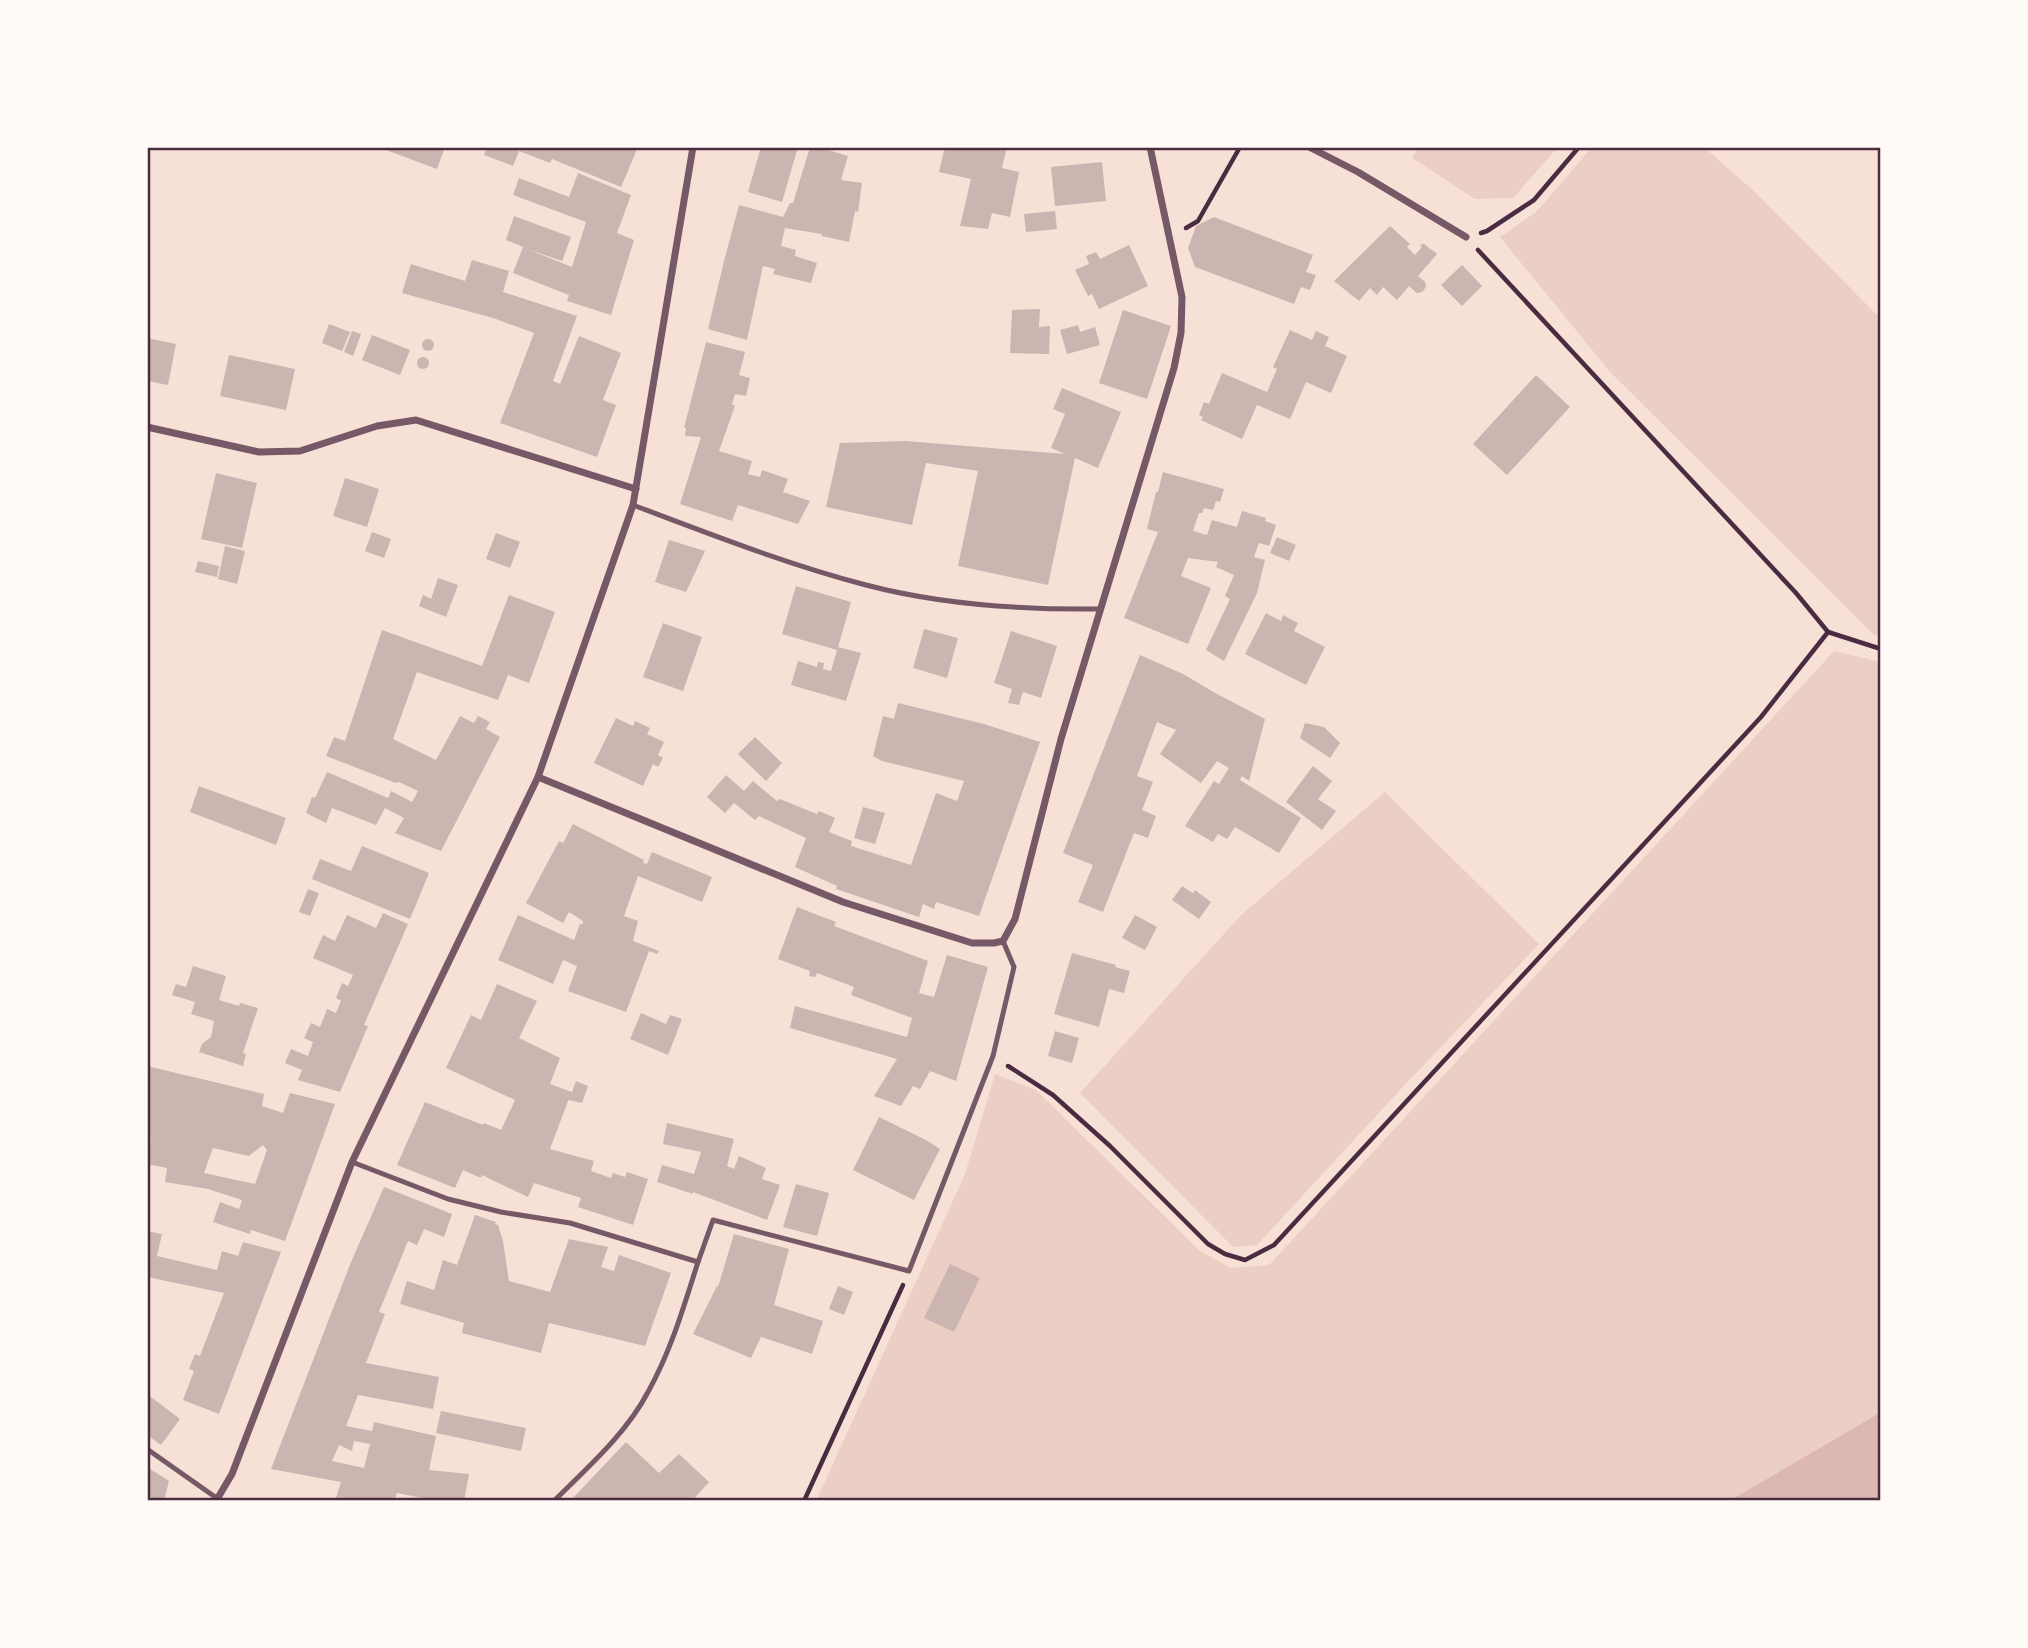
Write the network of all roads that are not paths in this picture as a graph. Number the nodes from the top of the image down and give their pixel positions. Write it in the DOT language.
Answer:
graph roads {
  1 [pos="693,147"];
  2 [pos="1150,147"];
  3 [pos="1309,147"];
  4 [pos="1466,237"];
  5 [pos="147,427"];
  6 [pos="636,489"];
  7 [pos="633,505"];
  8 [pos="1100,609"];
  9 [pos="538,777"];
  10 [pos="1003,941"];
  11 [pos="352,1162"];
  12 [pos="698,1262"];
  13 [pos="147,1448"];
  14 [pos="217,1500"];
  15 [pos="554,1501"];
  1 -- 6 [label="street"];
  2 -- 8 [label="street"];
  3 -- 4 [label="street"];
  5 -- 6 [label="street"];
  6 -- 7 [label="street"];
  7 -- 8 [label="lane"];
  7 -- 9 [label="street"];
  8 -- 10 [label="street"];
  9 -- 10 [label="street"];
  9 -- 11 [label="street"];
  10 -- 12 [label="lane"];
  11 -- 12 [label="lane"];
  11 -- 14 [label="street"];
  12 -- 15 [label="lane"];
  13 -- 14 [label="lane"];
}
